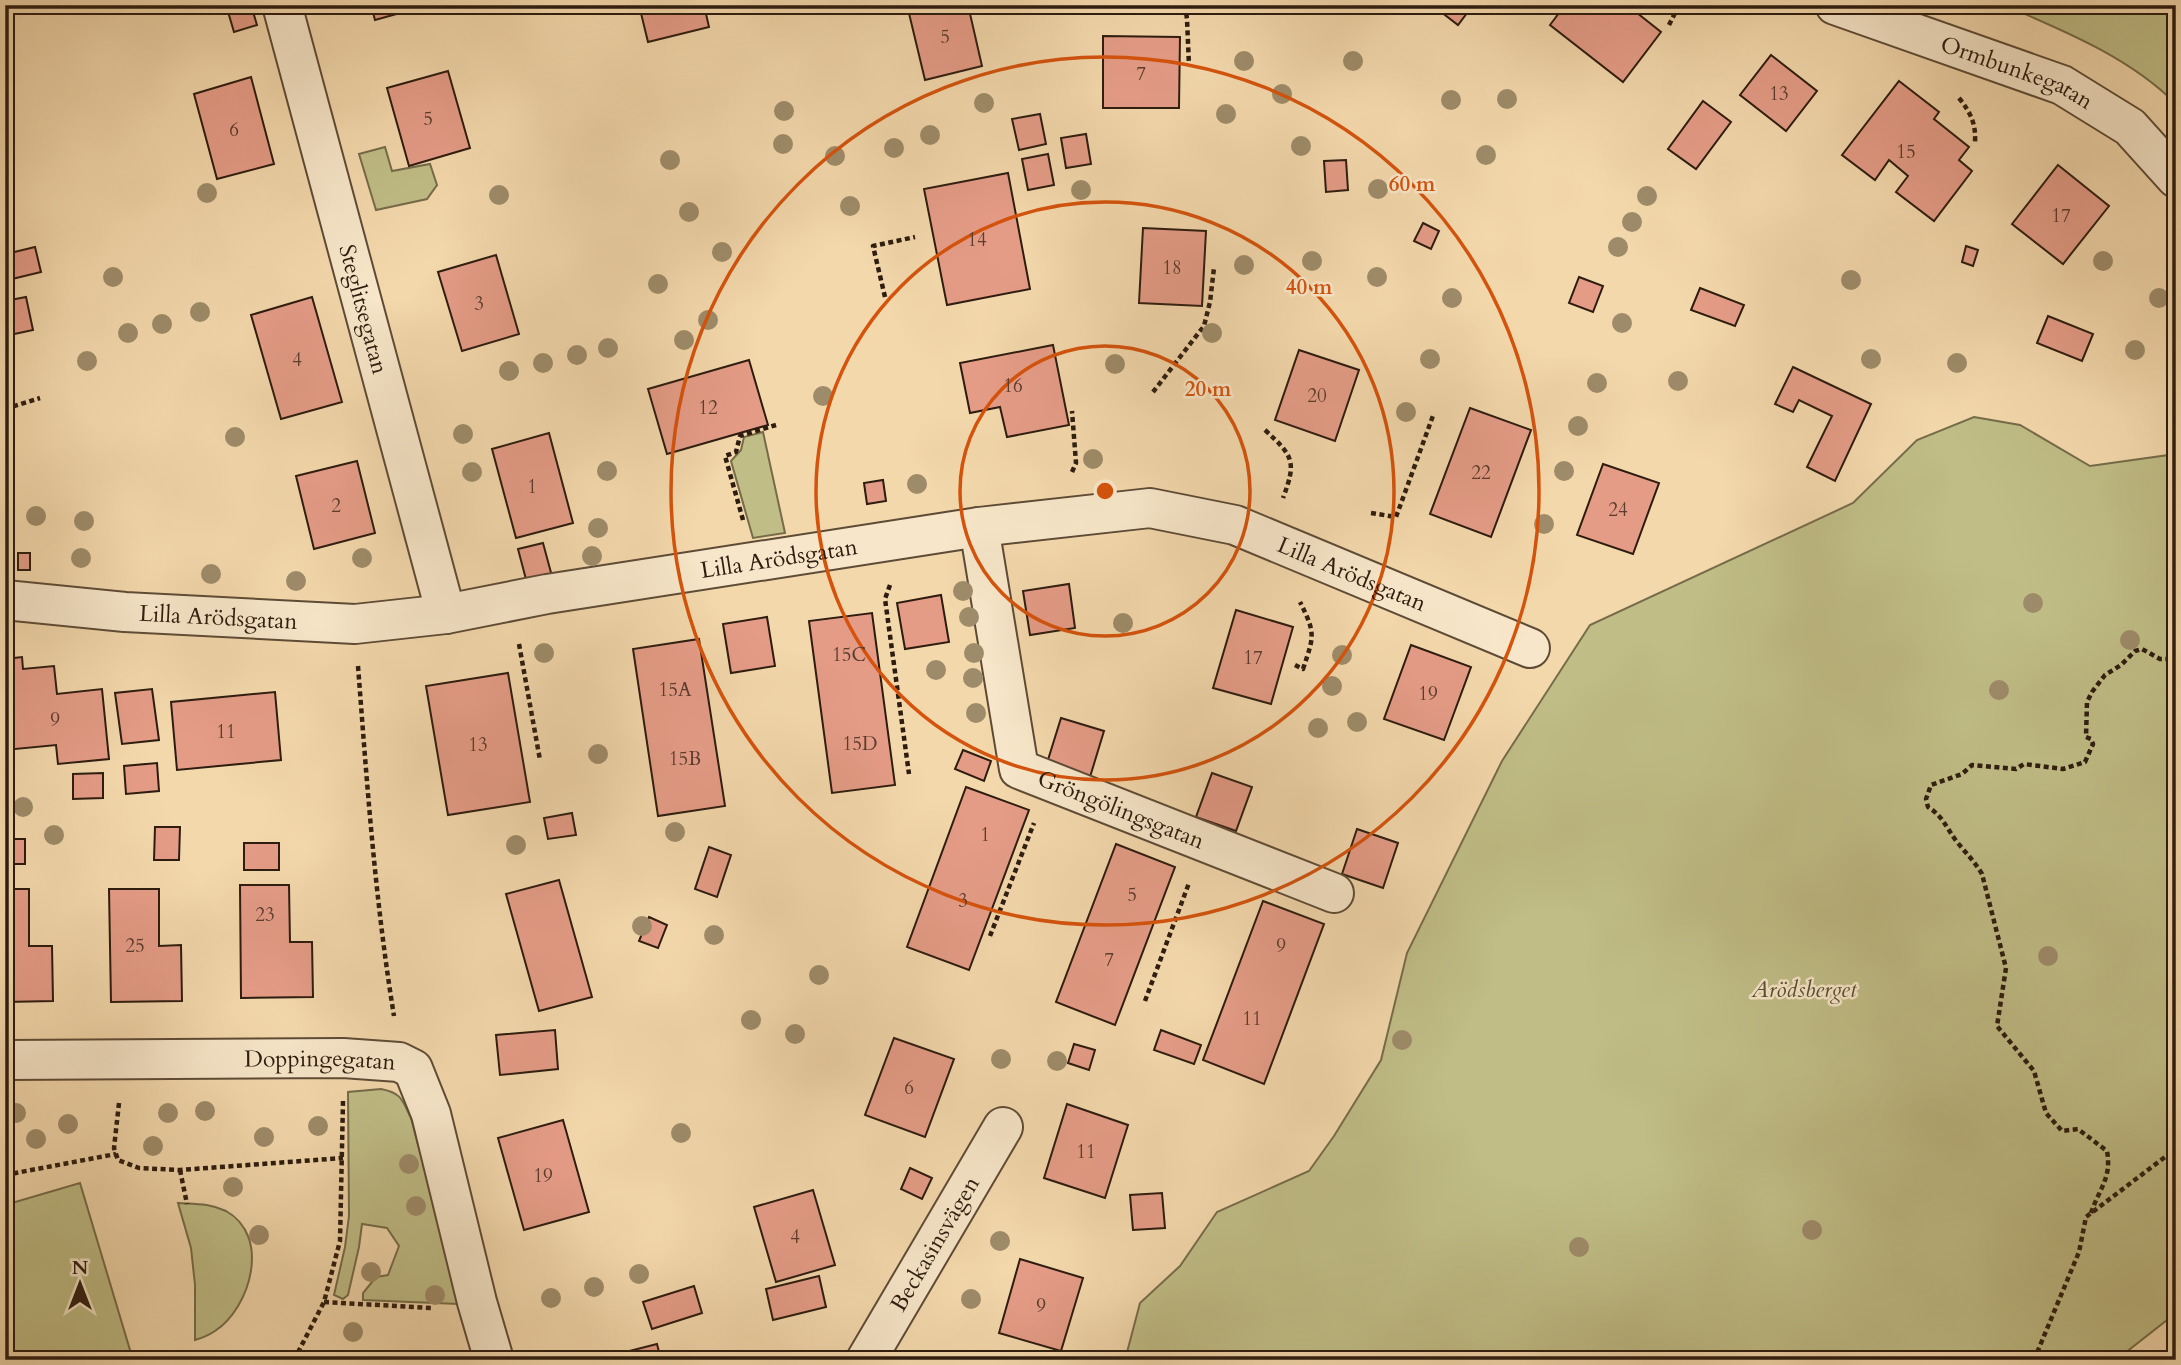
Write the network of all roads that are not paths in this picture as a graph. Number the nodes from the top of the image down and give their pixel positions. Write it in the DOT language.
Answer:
graph roads {
  1 [pos="282,5"];
  2 [pos="1835,5"];
  3 [pos="2176,178"];
  4 [pos="978,527"];
  5 [pos="5,600"];
  6 [pos="446,614"];
  7 [pos="1530,648"];
  8 [pos="1334,893"];
  9 [pos="5,1060"];
  10 [pos="1003,1127"];
  11 [pos="494,1360"];
  12 [pos="866,1360"];
  1 -- 6 [label="street, Steglitsegatan"];
  2 -- 3 [label="street, Ormbunkegatan"];
  4 -- 6 [label="street, Lilla Arödsgatan"];
  4 -- 7 [label="street, Lilla Arödsgatan"];
  4 -- 8 [label="street, Gröngölingsgatan"];
  5 -- 6 [label="street, Lilla Arödsgatan"];
  9 -- 11 [label="street, Doppingegatan"];
  10 -- 12 [label="street, Beckasinsvägen"];
}
